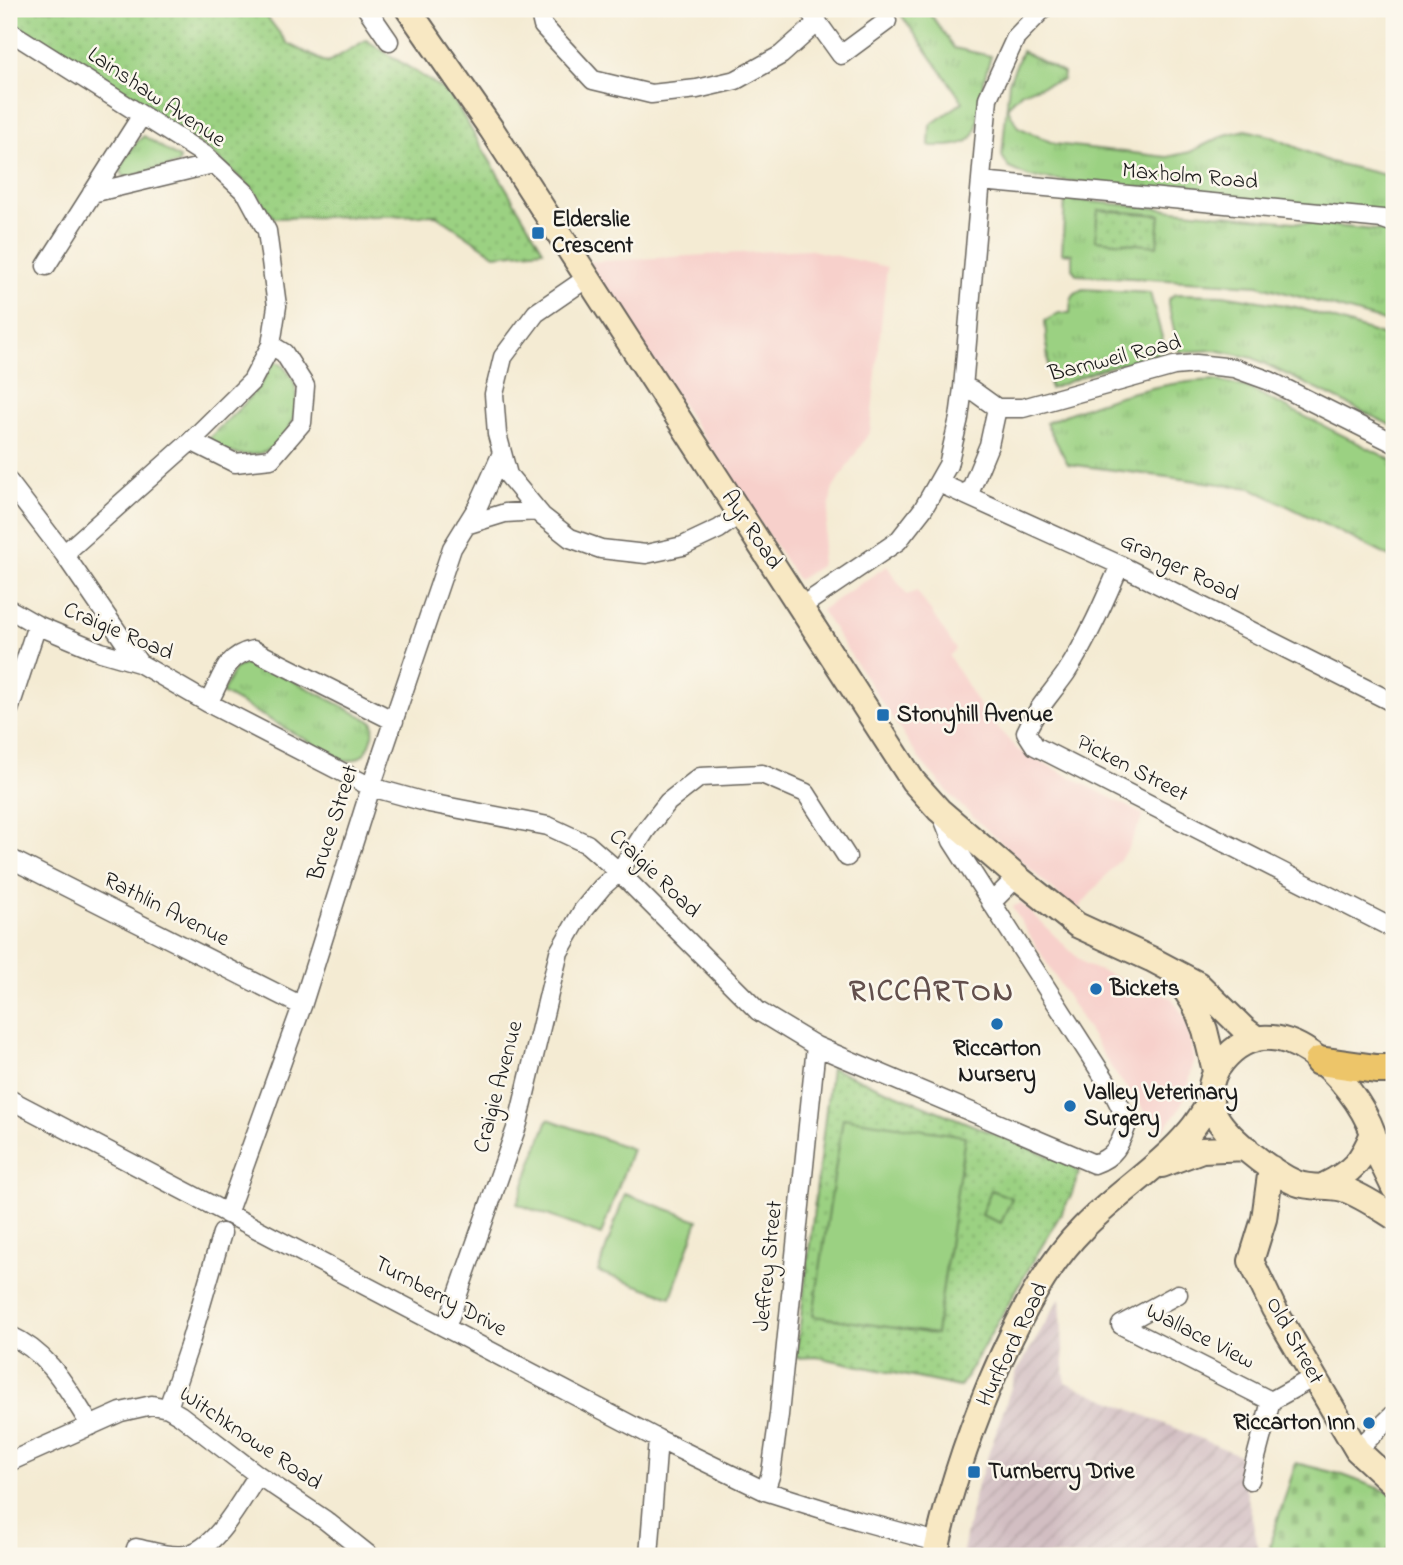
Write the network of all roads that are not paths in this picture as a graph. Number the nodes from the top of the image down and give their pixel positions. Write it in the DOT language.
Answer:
graph roads {
  1 [pos="367,9"];
  2 [pos="408,9"];
  3 [pos="539,9"];
  4 [pos="1038,10"];
  5 [pos="813,15"];
  6 [pos="887,21"];
  7 [pos="9,31"];
  8 [pos="389,41"];
  9 [pos="142,115"];
  10 [pos="213,164"];
  11 [pos="981,181"];
  12 [pos="92,192"];
  13 [pos="1394,223"];
  14 [pos="46,266"];
  15 [pos="587,278"];
  16 [pos="271,345"];
  17 [pos="963,388"];
  18 [pos="997,408"];
  19 [pos="191,441"];
  20 [pos="1394,443"];
  21 [pos="502,453"];
  22 [pos="9,482"];
  23 [pos="939,483"];
  24 [pos="968,496"];
  25 [pos="538,512"];
  26 [pos="740,514"];
  27 [pos="466,525"];
  28 [pos="64,554"];
  29 [pos="1119,565"];
  30 [pos="802,606"];
  31 [pos="9,609"];
  32 [pos="37,625"];
  33 [pos="139,663"];
  34 [pos="208,703"];
  35 [pos="1394,703"];
  36 [pos="9,710"];
  37 [pos="394,721"];
  38 [pos="371,787"];
  39 [pos="939,810"];
  40 [pos="847,857"];
  41 [pos="9,858"];
  42 [pos="619,872"];
  43 [pos="1017,877"];
  44 [pos="991,903"];
  45 [pos="1394,929"];
  46 [pos="1172,971"];
  47 [pos="302,1006"];
  48 [pos="1256,1038"];
  49 [pos="816,1046"];
  50 [pos="1319,1060"];
  51 [pos="1394,1069"];
  52 [pos="1214,1071"];
  53 [pos="9,1099"];
  54 [pos="1211,1100"];
  55 [pos="1373,1133"];
  56 [pos="1246,1148"];
  57 [pos="1271,1168"];
  58 [pos="1150,1170"];
  59 [pos="1317,1186"];
  60 [pos="1394,1188"];
  61 [pos="227,1214"];
  62 [pos="1394,1217"];
  63 [pos="1264,1220"];
  64 [pos="222,1233"];
  65 [pos="1178,1294"];
  66 [pos="446,1328"];
  67 [pos="9,1335"];
  68 [pos="1314,1377"];
  69 [pos="1272,1401"];
  70 [pos="168,1408"];
  71 [pos="1394,1414"];
  72 [pos="91,1426"];
  73 [pos="658,1438"];
  74 [pos="1357,1450"];
  75 [pos="9,1462"];
  76 [pos="258,1475"];
  77 [pos="1250,1480"];
  78 [pos="1394,1484"];
  79 [pos="765,1491"];
  80 [pos="136,1548"];
  81 [pos="936,1549"];
  82 [pos="166,1555"];
  83 [pos="370,1556"];
  84 [pos="649,1556"];
  1 -- 8 [label="street"];
  2 -- 15 [label="main road, Ayr Road"];
  3 -- 5 [label="street"];
  4 -- 11 [label="street"];
  5 -- 6 [label="street"];
  7 -- 9 [label="street, Lainshaw Avenue"];
  9 -- 10 [label="street, Lainshaw Avenue"];
  9 -- 12 [label="street"];
  10 -- 12 [label="street"];
  10 -- 16 [label="street, Lainshaw Avenue"];
  11 -- 13 [label="street, Maxholm Road"];
  11 -- 17 [label="street"];
  12 -- 14 [label="street"];
  15 -- 21 [label="street"];
  15 -- 26 [label="main road, Ayr Road"];
  16 -- 19 [label="street, Lainshaw Avenue"];
  16 -- 19 [label="street"];
  17 -- 18 [label="street"];
  17 -- 23 [label="street"];
  18 -- 20 [label="street, Barnweil Road"];
  18 -- 24 [label="street"];
  19 -- 28 [label="street, Lainshaw Avenue"];
  21 -- 25 [label="street"];
  21 -- 27 [label="street, Bruce Street"];
  22 -- 28 [label="street"];
  23 -- 24 [label="street, Granger Road"];
  23 -- 30 [label="street"];
  24 -- 29 [label="street, Granger Road"];
  25 -- 26 [label="street"];
  25 -- 27 [label="street"];
  26 -- 30 [label="main road, Ayr Road"];
  27 -- 37 [label="street, Bruce Street"];
  28 -- 33 [label="street"];
  29 -- 35 [label="street, Granger Road"];
  29 -- 45 [label="street, Picken Street"];
  30 -- 39 [label="main road, Ayr Road"];
  31 -- 32 [label="street"];
  32 -- 33 [label="street, Craigie Road"];
  32 -- 36 [label="street"];
  33 -- 34 [label="street, Craigie Road"];
  34 -- 37 [label="street"];
  34 -- 38 [label="street, Craigie Road"];
  37 -- 38 [label="street, Bruce Street"];
  38 -- 42 [label="street, Craigie Road"];
  38 -- 47 [label="street, Bruce Street"];
  39 -- 43 [label="main road, Ayr Road"];
  39 -- 44 [label="street"];
  40 -- 42 [label="street, Craigie Avenue"];
  41 -- 47 [label="street, Rathlin Avenue"];
  42 -- 49 [label="street, Craigie Road"];
  42 -- 66 [label="street, Craigie Avenue"];
  43 -- 44 [label="street"];
  43 -- 46 [label="main road, Ayr Road"];
  44 -- 49 [label="street, Craigie Road"];
  46 -- 48 [label="main road, Ayr Road"];
  46 -- 52 [label="main road"];
  47 -- 61 [label="street, Bruce Street"];
  48 -- 50 [label="main road"];
  48 -- 52 [label="main road"];
  49 -- 79 [label="street, Jeffrey Street"];
  50 -- 51 [label="main road"];
  50 -- 55 [label="main road"];
  52 -- 54 [label="main road"];
  53 -- 61 [label="street, Turnberry Drive"];
  54 -- 56 [label="main road"];
  54 -- 58 [label="main road, Hurlford Road"];
  55 -- 59 [label="main road"];
  55 -- 60 [label="main road"];
  56 -- 57 [label="main road"];
  56 -- 58 [label="main road, Hurlford Road"];
  57 -- 59 [label="main road"];
  57 -- 63 [label="main road, Old Street"];
  58 -- 81 [label="main road, Hurlford Road"];
  59 -- 62 [label="main road"];
  59 -- 63 [label="main road"];
  61 -- 66 [label="street, Turnberry Drive"];
  63 -- 68 [label="main road, Old Street"];
  64 -- 70 [label="street"];
  65 -- 69 [label="street, Wallace View"];
  66 -- 73 [label="street, Turnberry Drive"];
  67 -- 72 [label="street"];
  68 -- 69 [label="street"];
  68 -- 74 [label="main road, Old Street"];
  69 -- 77 [label="street"];
  70 -- 72 [label="street, Witchknowe Road"];
  70 -- 76 [label="street, Witchknowe Road"];
  71 -- 74 [label="street"];
  72 -- 75 [label="street, Witchknowe Road"];
  73 -- 79 [label="street, Turnberry Drive"];
  73 -- 84 [label="street"];
  74 -- 78 [label="main road, Old Street"];
  76 -- 82 [label="street"];
  76 -- 83 [label="street, Witchknowe Road"];
  79 -- 81 [label="street, Turnberry Drive"];
  80 -- 82 [label="street"];
}
